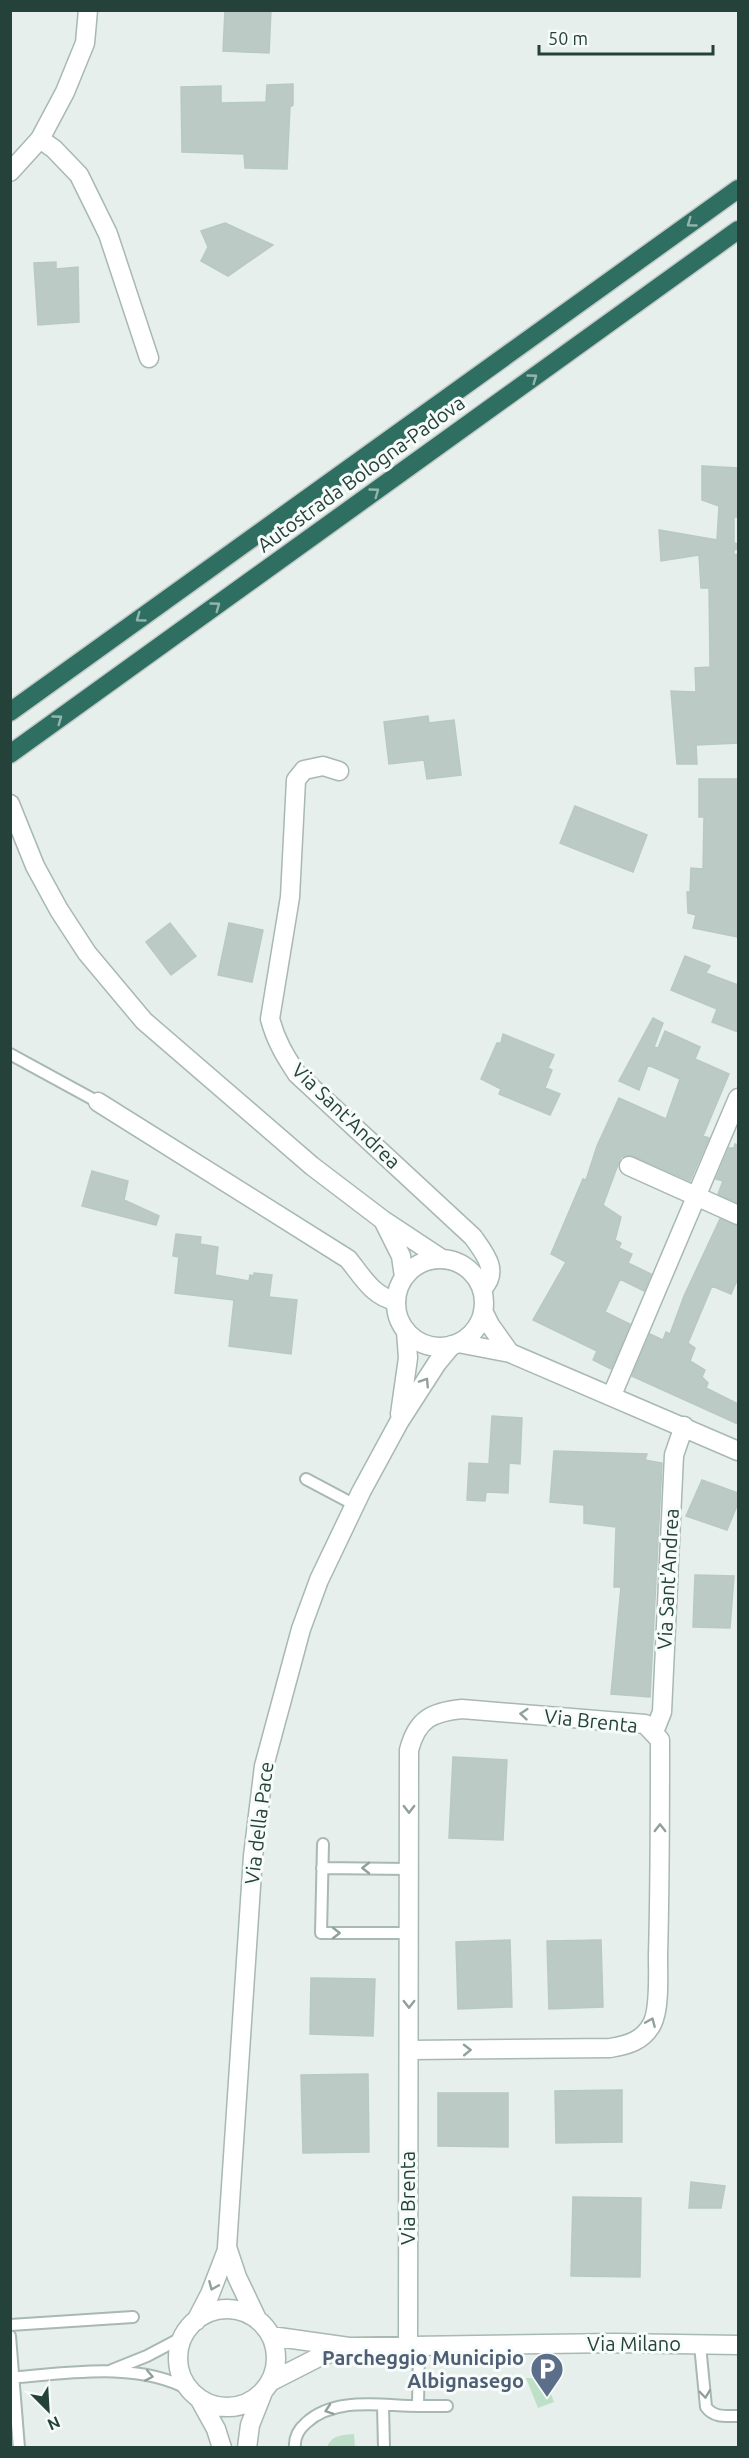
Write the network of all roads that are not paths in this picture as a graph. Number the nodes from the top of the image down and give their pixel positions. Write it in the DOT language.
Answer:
graph roads {
  1 [pos="88,10"];
  2 [pos="40,139"];
  3 [pos="10,172"];
  4 [pos="738,189"];
  5 [pos="738,230"];
  6 [pos="149,358"];
  7 [pos="10,711"];
  8 [pos="10,754"];
  9 [pos="339,771"];
  10 [pos="13,811"];
  11 [pos="10,1054"];
  12 [pos="738,1098"];
  13 [pos="98,1102"];
  14 [pos="629,1166"];
  15 [pos="698,1196"];
  16 [pos="738,1215"];
  17 [pos="383,1220"];
  18 [pos="442,1259"];
  19 [pos="404,1277"];
  20 [pos="482,1289"];
  21 [pos="396,1300"];
  22 [pos="483,1311"];
  23 [pos="406,1331"];
  24 [pos="455,1344"];
  25 [pos="510,1353"];
  26 [pos="612,1395"];
  27 [pos="399,1422"];
  28 [pos="684,1426"];
  29 [pos="738,1451"];
  30 [pos="306,1479"];
  31 [pos="355,1505"];
  32 [pos="654,1731"];
  33 [pos="323,1844"];
  34 [pos="322,1868"];
  35 [pos="409,1869"];
  36 [pos="409,1933"];
  37 [pos="409,2050"];
  38 [pos="227,2250"];
  39 [pos="133,2317"];
  40 [pos="257,2319"];
  41 [pos="196,2321"];
  42 [pos="10,2325"];
  43 [pos="10,2336"];
  44 [pos="271,2336"];
  45 [pos="183,2337"];
  46 [pos="413,2345"];
  47 [pos="700,2345"];
  48 [pos="738,2345"];
  49 [pos="349,2347"];
  50 [pos="106,2372"];
  51 [pos="12,2378"];
  52 [pos="267,2386"];
  53 [pos="195,2395"];
  54 [pos="383,2406"];
  55 [pos="418,2406"];
  56 [pos="447,2406"];
  57 [pos="738,2416"];
  58 [pos="19,2448"];
  59 [pos="222,2448"];
  60 [pos="247,2448"];
  61 [pos="295,2448"];
  62 [pos="384,2448"];
  1 -- 2 [label="street"];
  2 -- 3 [label="street"];
  2 -- 6 [label="street"];
  4 -- 7 [label="highway, Autostrada Bologna-Padova, one-way"];
  8 -- 5 [label="highway, Autostrada Bologna-Padova, one-way"];
  9 -- 20 [label="street, Via Sant'Andrea"];
  10 -- 17 [label="street"];
  11 -- 13 [label="lane"];
  12 -- 15 [label="street"];
  13 -- 21 [label="street"];
  14 -- 15 [label="street"];
  15 -- 16 [label="street"];
  15 -- 26 [label="street"];
  17 -- 18 [label="street"];
  17 -- 19 [label="street"];
  18 -- 19 [label="street"];
  18 -- 20 [label="street"];
  19 -- 21 [label="street"];
  20 -- 22 [label="street"];
  21 -- 23 [label="street"];
  22 -- 24 [label="street"];
  22 -- 25 [label="street"];
  23 -- 24 [label="street"];
  23 -- 27 [label="street, Via della Pace"];
  24 -- 25 [label="street"];
  27 -- 24 [label="street, Via della Pace, one-way"];
  25 -- 26 [label="street"];
  26 -- 28 [label="street"];
  27 -- 31 [label="street, Via della Pace"];
  28 -- 29 [label="street"];
  28 -- 32 [label="street, Via Sant'Andrea"];
  30 -- 31 [label="lane"];
  31 -- 38 [label="street, Via della Pace"];
  32 -- 35 [label="street, Via Brenta, one-way"];
  37 -- 32 [label="street, Via Brenta, one-way"];
  33 -- 34 [label="lane"];
  35 -- 34 [label="lane, one-way"];
  34 -- 36 [label="lane, one-way"];
  35 -- 36 [label="street, Via Brenta"];
  36 -- 37 [label="street, Via Brenta, one-way"];
  37 -- 46 [label="street, Via Brenta"];
  38 -- 40 [label="street, Via della Pace"];
  38 -- 41 [label="street, Via della Pace, one-way"];
  39 -- 42 [label="lane"];
  40 -- 41 [label="street"];
  40 -- 44 [label="street"];
  41 -- 45 [label="street"];
  43 -- 51 [label="lane"];
  44 -- 49 [label="street, Via Milano"];
  44 -- 52 [label="street"];
  45 -- 50 [label="lane"];
  45 -- 53 [label="street"];
  46 -- 47 [label="street, Via Milano"];
  46 -- 49 [label="street, Via Milano"];
  46 -- 55 [label="lane"];
  47 -- 48 [label="street, Via Milano"];
  47 -- 57 [label="lane, one-way"];
  49 -- 52 [label="street, Via Milano"];
  50 -- 51 [label="lane"];
  50 -- 53 [label="lane, one-way"];
  51 -- 58 [label="lane"];
  52 -- 53 [label="street"];
  52 -- 60 [label="street"];
  53 -- 59 [label="street"];
  54 -- 55 [label="lane"];
  54 -- 61 [label="lane, one-way"];
  54 -- 62 [label="lane"];
  55 -- 56 [label="lane"];
}
